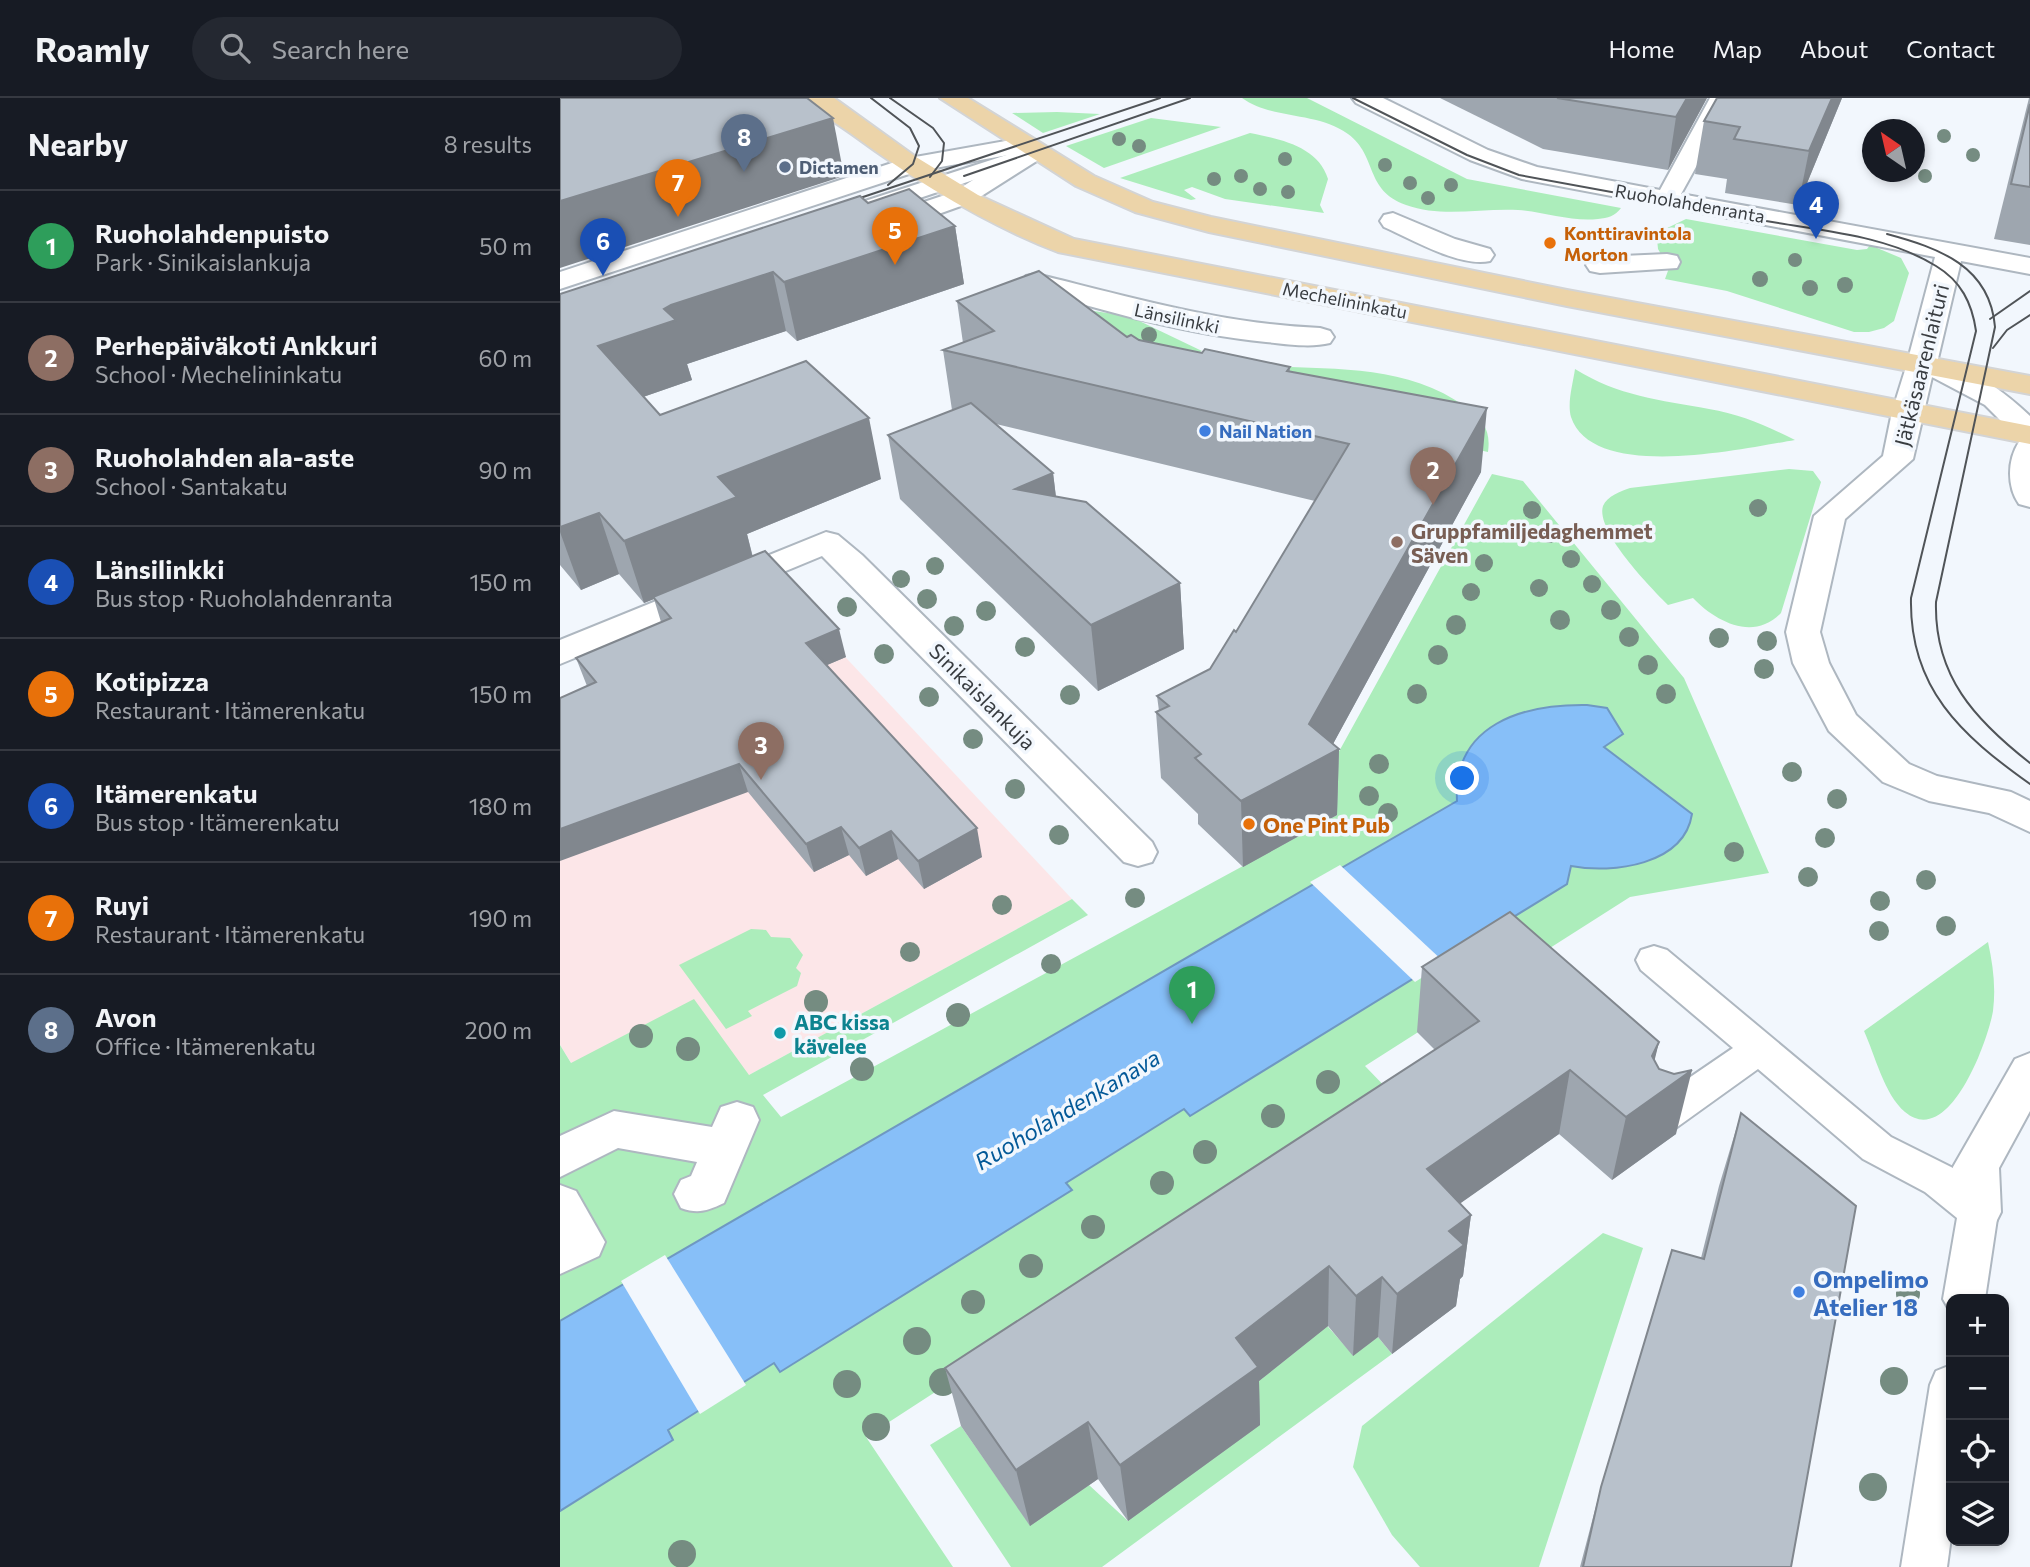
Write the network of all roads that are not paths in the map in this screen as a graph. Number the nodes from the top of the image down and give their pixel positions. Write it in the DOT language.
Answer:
graph roads {
  1 [pos="819,98"];
  2 [pos="953,98"];
  3 [pos="1364,98"];
  4 [pos="1722,98"];
  5 [pos="1028,148"];
  6 [pos="938,180"];
  7 [pos="1672,189"];
  8 [pos="1393,221"];
  9 [pos="850,225"];
  10 [pos="1950,251"];
  11 [pos="1481,255"];
  12 [pos="1667,261"];
  13 [pos="1600,265"];
  14 [pos="2030,267"];
  15 [pos="560,281"];
  16 [pos="1037,282"];
  17 [pos="560,298"];
  18 [pos="1320,337"];
  19 [pos="1931,368"];
  20 [pos="2030,386"];
  21 [pos="1907,412"];
  22 [pos="2030,434"];
  23 [pos="2030,449"];
  24 [pos="2030,497"];
  25 [pos="560,653"];
  26 [pos="2030,818"];
  27 [pos="1138,852"];
  28 [pos="1654,960"];
  29 [pos="1759,1049"];
  30 [pos="2030,1071"];
  31 [pos="1659,1119"];
  32 [pos="560,1158"];
  33 [pos="697,1194"];
  34 [pos="560,1205"];
  35 [pos="1978,1212"];
  36 [pos="560,1253"];
  37 [pos="1965,1294"];
  38 [pos="1946,1419"];
  39 [pos="1924,1567"];
  1 -- 6 [label="main road, Mechelininkatu"];
  2 -- 5 [label="main road"];
  3 -- 10 [label="street, Ruoholahdenranta"];
  4 -- 7 [label="street"];
  5 -- 6 [label="street"];
  5 -- 6 [label="street"];
  5 -- 19 [label="main road"];
  6 -- 9 [label="street"];
  6 -- 15 [label="street"];
  6 -- 17 [label="lane"];
  6 -- 21 [label="main road, Mechelininkatu"];
  8 -- 11 [label="street"];
  10 -- 14 [label="street, Ruoholahdenranta"];
  10 -- 19 [label="street, Jätkäsaarenlaituri"];
  12 -- 13 [label="street"];
  16 -- 18 [label="street, Länsilinkki"];
  19 -- 20 [label="main road"];
  19 -- 21 [label="street, Jätkäsaarenlaituri"];
  19 -- 22 [label="street, Jätkäsaarenlaituri"];
  21 -- 22 [label="main road, Mechelininkatu"];
  21 -- 26 [label="street, Jätkäsaarenlaituri"];
  23 -- 24 [label="street"];
  25 -- 27 [label="street, Sinikaislankuja"];
  28 -- 29 [label="lane"];
  29 -- 31 [label="lane"];
  29 -- 35 [label="lane"];
  30 -- 35 [label="street"];
  32 -- 33 [label="street"];
  34 -- 36 [label="street"];
  35 -- 37 [label="lane"];
  38 -- 39 [label="lane"];
}
